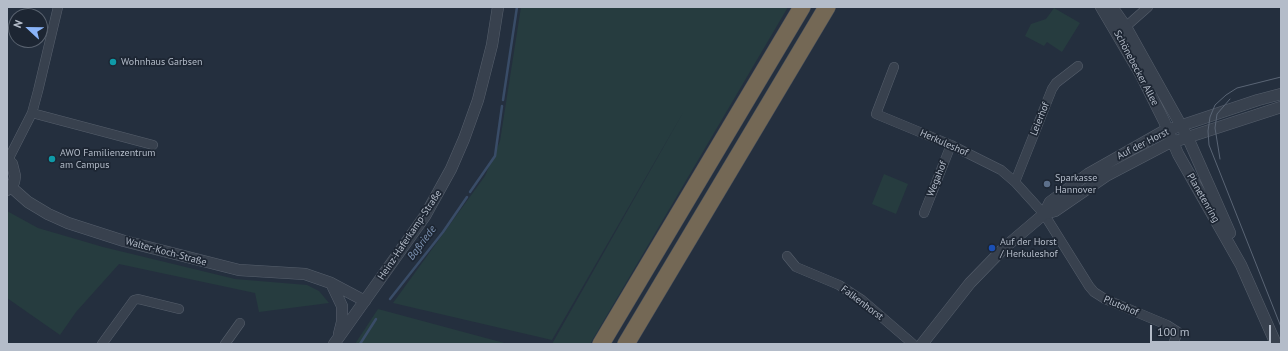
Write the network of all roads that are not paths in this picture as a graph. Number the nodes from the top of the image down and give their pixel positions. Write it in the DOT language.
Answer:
graph roads {
  1 [pos="58,7"];
  2 [pos="498,7"];
  3 [pos="802,7"];
  4 [pos="827,7"];
  5 [pos="1101,7"];
  6 [pos="1112,7"];
  7 [pos="1148,7"];
  8 [pos="1122,30"];
  9 [pos="1078,66"];
  10 [pos="894,67"];
  11 [pos="1281,94"];
  12 [pos="1281,107"];
  13 [pos="32,113"];
  14 [pos="1181,127"];
  15 [pos="1168,130"];
  16 [pos="1188,138"];
  17 [pos="1173,142"];
  18 [pos="153,145"];
  19 [pos="951,145"];
  20 [pos="8,160"];
  21 [pos="1014,182"];
  22 [pos="9,188"];
  23 [pos="924,213"];
  24 [pos="1044,214"];
  25 [pos="787,256"];
  26 [pos="1241,265"];
  27 [pos="331,284"];
  28 [pos="365,301"];
  29 [pos="179,309"];
  30 [pos="240,323"];
  31 [pos="336,341"];
  32 [pos="102,344"];
  33 [pos="225,344"];
  34 [pos="601,344"];
  35 [pos="626,344"];
  36 [pos="914,344"];
  37 [pos="922,344"];
  38 [pos="1173,344"];
  39 [pos="1276,344"];
  1 -- 13 [label="street"];
  2 -- 28 [label="street, Heinz-Haferkamp-Straße"];
  3 -- 34 [label="highway"];
  4 -- 35 [label="highway"];
  5 -- 8 [label="street, Schönebecker Allee"];
  6 -- 8 [label="street, Schönebecker Allee"];
  7 -- 8 [label="street"];
  8 -- 14 [label="street, Schönebecker Allee"];
  8 -- 15 [label="street, Schönebecker Allee"];
  9 -- 21 [label="street, Leierhof"];
  10 -- 19 [label="street, Herkuleshof"];
  11 -- 14 [label="street, Auf der Horst"];
  12 -- 16 [label="street, Auf der Horst"];
  13 -- 18 [label="street"];
  13 -- 20 [label="street"];
  14 -- 15 [label="street, Auf der Horst"];
  14 -- 16 [label="street, Planetenring"];
  15 -- 17 [label="street, Planetenring"];
  15 -- 24 [label="street, Auf der Horst"];
  16 -- 17 [label="street, Auf der Horst"];
  16 -- 26 [label="street, Planetenring"];
  17 -- 24 [label="street, Auf der Horst"];
  17 -- 26 [label="street, Planetenring"];
  19 -- 21 [label="street, Herkuleshof"];
  19 -- 23 [label="street, Wegahof"];
  20 -- 22 [label="street"];
  21 -- 24 [label="street, Herkuleshof"];
  22 -- 27 [label="street, Walter-Koch-Straße"];
  24 -- 37 [label="street, Auf der Horst"];
  24 -- 38 [label="street, Plutohof"];
  25 -- 36 [label="street, Falkenhorst"];
  26 -- 39 [label="street, Planetenring"];
  27 -- 28 [label="street, Walter-Koch-Straße"];
  27 -- 31 [label="street"];
  28 -- 31 [label="street, Heinz-Haferkamp-Straße"];
  29 -- 32 [label="street"];
  30 -- 33 [label="street"];
}
